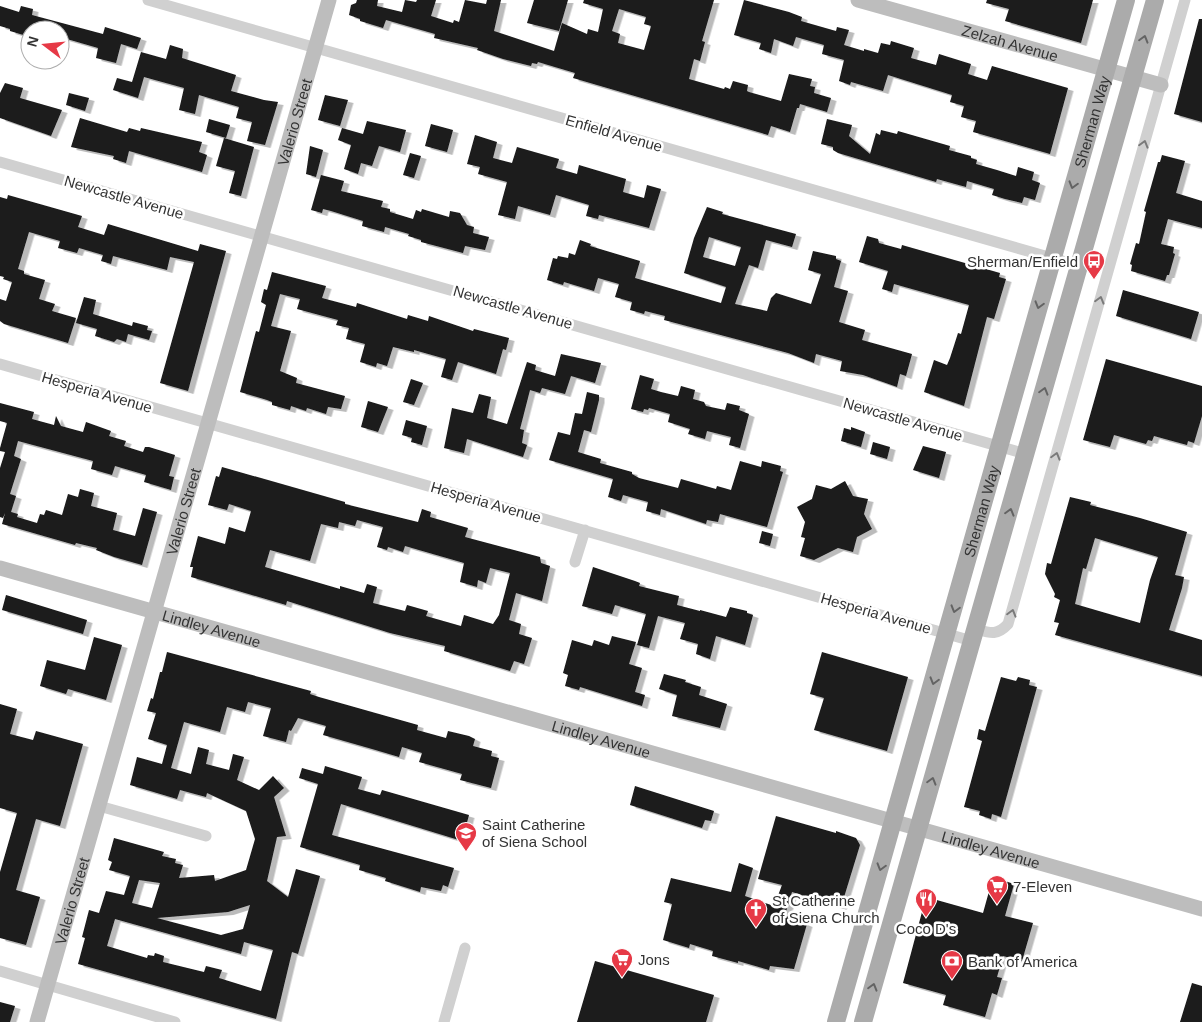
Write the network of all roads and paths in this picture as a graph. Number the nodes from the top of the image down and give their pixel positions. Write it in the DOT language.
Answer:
graph roads {
  1 [pos="148,0"];
  2 [pos="328,0"];
  3 [pos="858,0"];
  4 [pos="1126,0"];
  5 [pos="1155,0"];
  6 [pos="1185,0"];
  7 [pos="315,47"];
  8 [pos="1106,70"];
  9 [pos="1133,78"];
  10 [pos="1161,85"];
  11 [pos="0,162"];
  12 [pos="260,235"];
  13 [pos="1052,258"];
  14 [pos="1080,266"];
  15 [pos="0,364"];
  16 [pos="207,423"];
  17 [pos="999,446"];
  18 [pos="1026,454"];
  19 [pos="585,530"];
  20 [pos="575,562"];
  21 [pos="0,568"];
  22 [pos="154,611"];
  23 [pos="947,634"];
  24 [pos="974,635"];
  25 [pos="99,806"];
  26 [pos="894,820"];
  27 [pos="918,828"];
  28 [pos="206,836"];
  29 [pos="1202,908"];
  30 [pos="464,948"];
  31 [pos="0,972"];
  32 [pos="48,985"];
  33 [pos="37,1022"];
  34 [pos="175,1022"];
  35 [pos="444,1022"];
  36 [pos="836,1022"];
  37 [pos="863,1022"];
  1 -- 7 [label="street, Enfield Avenue"];
  2 -- 7 [label="street, Valerio Street"];
  3 -- 8 [label="street, Zelzah Avenue"];
  4 -- 8 [label="main road, Sherman Way"];
  9 -- 5 [label="main road, Sherman Way, one-way"];
  6 -- 10 [label="street"];
  7 -- 12 [label="street, Valerio Street"];
  7 -- 13 [label="street, Enfield Avenue"];
  8 -- 9 [label="street, Zelzah Avenue"];
  8 -- 13 [label="main road, Sherman Way, one-way"];
  9 -- 10 [label="street, Zelzah Avenue"];
  9 -- 14 [label="main road, Sherman Way"];
  24 -- 10 [label="street, one-way"];
  11 -- 12 [label="street, Newcastle Avenue"];
  12 -- 16 [label="street, Valerio Street"];
  12 -- 17 [label="street, Newcastle Avenue"];
  13 -- 14 [label="street, Enfield Avenue"];
  13 -- 17 [label="main road, Sherman Way, one-way"];
  18 -- 14 [label="main road, Sherman Way, one-way"];
  15 -- 16 [label="street, Hesperia Avenue"];
  16 -- 19 [label="street, Hesperia Avenue"];
  16 -- 22 [label="street, Valerio Street"];
  17 -- 18 [label="street, Newcastle Avenue"];
  17 -- 23 [label="main road, Sherman Way, one-way"];
  24 -- 18 [label="main road, Sherman Way, one-way"];
  19 -- 20 [label="street"];
  19 -- 23 [label="street, Hesperia Avenue"];
  21 -- 22 [label="street, Lindley Avenue"];
  22 -- 25 [label="street, Valerio Street"];
  22 -- 26 [label="street, Lindley Avenue"];
  23 -- 24 [label="street, Hesperia Avenue"];
  23 -- 26 [label="main road, Sherman Way, one-way"];
  27 -- 24 [label="main road, Sherman Way, one-way"];
  25 -- 28 [label="street"];
  25 -- 32 [label="street, Valerio Street"];
  26 -- 27 [label="street, Lindley Avenue"];
  26 -- 36 [label="main road, Sherman Way, one-way"];
  27 -- 29 [label="street, Lindley Avenue"];
  37 -- 27 [label="main road, Sherman Way, one-way"];
  30 -- 35 [label="street"];
  31 -- 32 [label="street"];
  32 -- 33 [label="street, Valerio Street"];
  32 -- 34 [label="street"];
}
